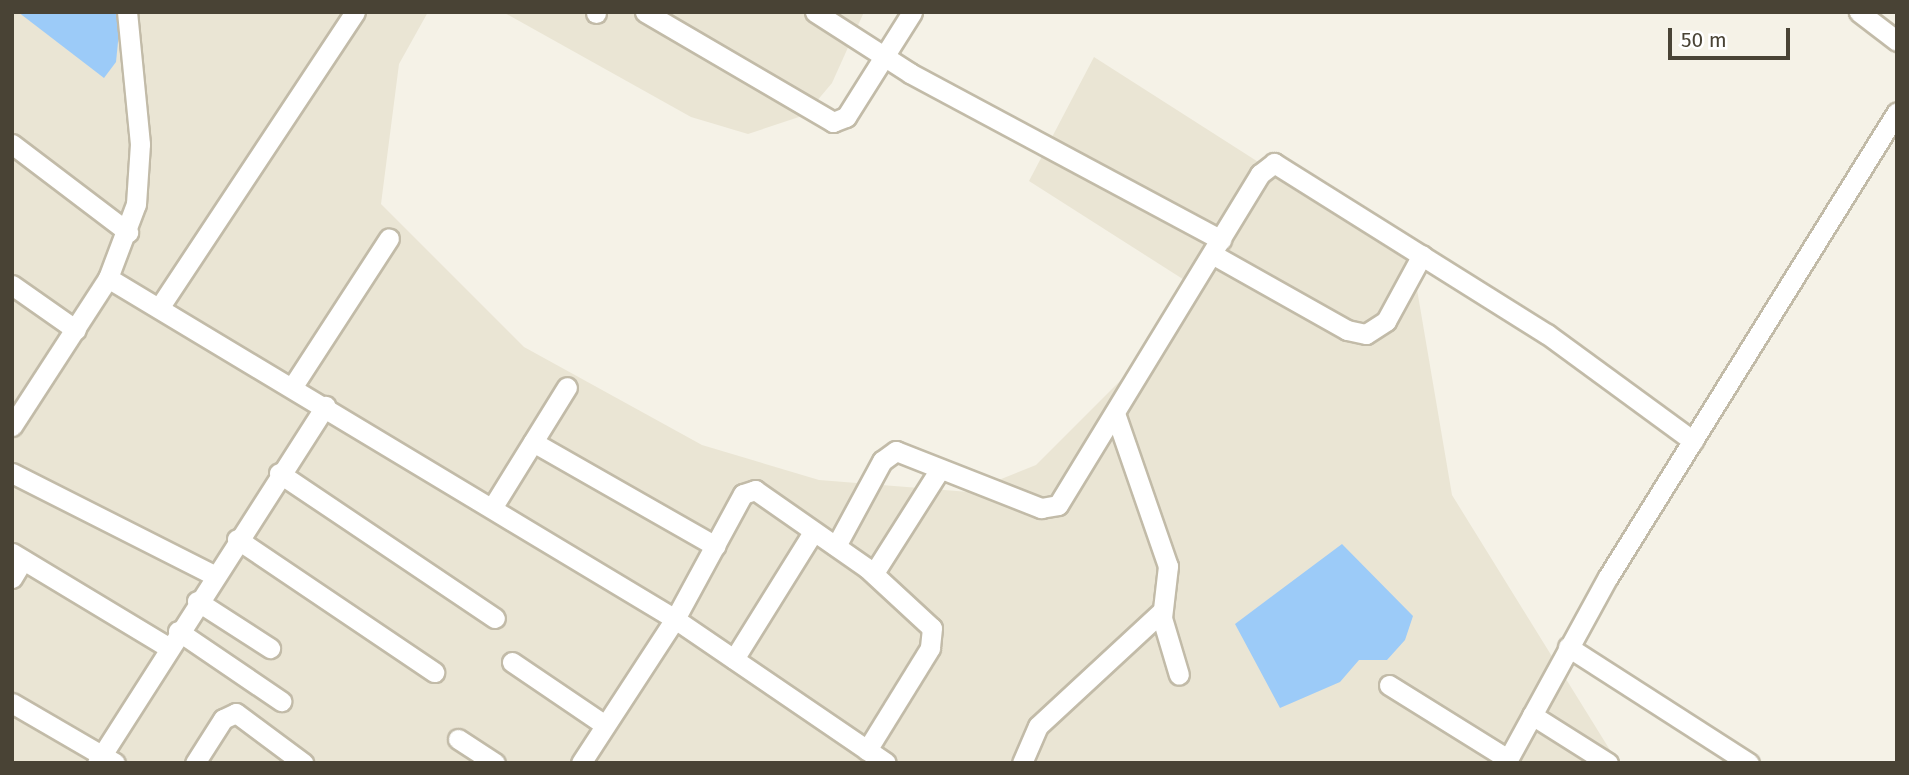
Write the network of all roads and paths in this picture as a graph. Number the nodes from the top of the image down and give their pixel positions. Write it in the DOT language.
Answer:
graph roads {
  1 [pos="127,12"];
  2 [pos="355,12"];
  3 [pos="645,12"];
  4 [pos="815,12"];
  5 [pos="912,12"];
  6 [pos="1859,12"];
  7 [pos="1897,41"];
  8 [pos="885,57"];
  9 [pos="1897,112"];
  10 [pos="12,144"];
  11 [pos="128,232"];
  12 [pos="389,238"];
  13 [pos="1217,247"];
  14 [pos="1422,255"];
  15 [pos="108,278"];
  16 [pos="12,285"];
  17 [pos="159,308"];
  18 [pos="76,330"];
  19 [pos="293,386"];
  20 [pos="567,387"];
  21 [pos="19,401"];
  22 [pos="325,406"];
  23 [pos="1116,416"];
  24 [pos="12,426"];
  25 [pos="1693,441"];
  26 [pos="533,442"];
  27 [pos="940,469"];
  28 [pos="12,472"];
  29 [pos="279,473"];
  30 [pos="492,508"];
  31 [pos="813,532"];
  32 [pos="237,539"];
  33 [pos="715,546"];
  34 [pos="836,546"];
  35 [pos="18,557"];
  36 [pos="874,573"];
  37 [pos="214,575"];
  38 [pos="12,578"];
  39 [pos="197,601"];
  40 [pos="1162,611"];
  41 [pos="495,618"];
  42 [pos="676,619"];
  43 [pos="173,639"];
  44 [pos="1568,647"];
  45 [pos="270,648"];
  46 [pos="734,659"];
  47 [pos="512,662"];
  48 [pos="434,672"];
  49 [pos="1179,675"];
  50 [pos="1389,685"];
  51 [pos="281,701"];
  52 [pos="12,703"];
  53 [pos="1532,715"];
  54 [pos="605,725"];
  55 [pos="458,739"];
  56 [pos="867,750"];
  57 [pos="105,760"];
  58 [pos="1507,761"];
  59 [pos="302,762"];
  60 [pos="195,763"];
  61 [pos="495,763"];
  62 [pos="581,763"];
  63 [pos="886,763"];
  64 [pos="1022,763"];
  65 [pos="1608,763"];
  66 [pos="1749,763"];
  1 -- 11 [label="street"];
  2 -- 17 [label="street"];
  3 -- 8 [label="street"];
  4 -- 8 [label="street"];
  5 -- 8 [label="street"];
  6 -- 7 [label="street"];
  8 -- 13 [label="street"];
  9 -- 25 [label="street"];
  10 -- 11 [label="street"];
  11 -- 15 [label="street"];
  12 -- 19 [label="street"];
  13 -- 14 [label="street"];
  13 -- 14 [label="street"];
  13 -- 23 [label="street"];
  14 -- 25 [label="street"];
  15 -- 17 [label="street"];
  15 -- 18 [label="street"];
  16 -- 18 [label="street"];
  17 -- 19 [label="street"];
  18 -- 21 [label="street"];
  19 -- 22 [label="street"];
  20 -- 26 [label="street"];
  21 -- 24 [label="street"];
  22 -- 29 [label="street"];
  22 -- 30 [label="street"];
  23 -- 27 [label="street"];
  23 -- 40 [label="street"];
  25 -- 44 [label="street"];
  26 -- 30 [label="street"];
  26 -- 33 [label="street"];
  27 -- 34 [label="street"];
  27 -- 36 [label="street"];
  28 -- 37 [label="street"];
  29 -- 32 [label="street"];
  29 -- 41 [label="street"];
  30 -- 42 [label="street"];
  31 -- 33 [label="street"];
  31 -- 34 [label="street"];
  31 -- 46 [label="street"];
  32 -- 37 [label="street"];
  32 -- 48 [label="street"];
  33 -- 42 [label="street"];
  34 -- 36 [label="street"];
  35 -- 38 [label="street"];
  35 -- 43 [label="street"];
  36 -- 56 [label="street"];
  37 -- 39 [label="street"];
  39 -- 43 [label="street"];
  39 -- 45 [label="street"];
  40 -- 49 [label="street"];
  40 -- 64 [label="street"];
  42 -- 46 [label="street"];
  42 -- 54 [label="street"];
  43 -- 51 [label="street"];
  43 -- 57 [label="street"];
  44 -- 53 [label="street"];
  44 -- 66 [label="street"];
  46 -- 56 [label="street"];
  47 -- 54 [label="street"];
  50 -- 58 [label="street"];
  52 -- 57 [label="street"];
  53 -- 58 [label="street"];
  53 -- 65 [label="street"];
  54 -- 62 [label="street"];
  55 -- 61 [label="street"];
  56 -- 63 [label="street"];
  59 -- 60 [label="street"];
}
